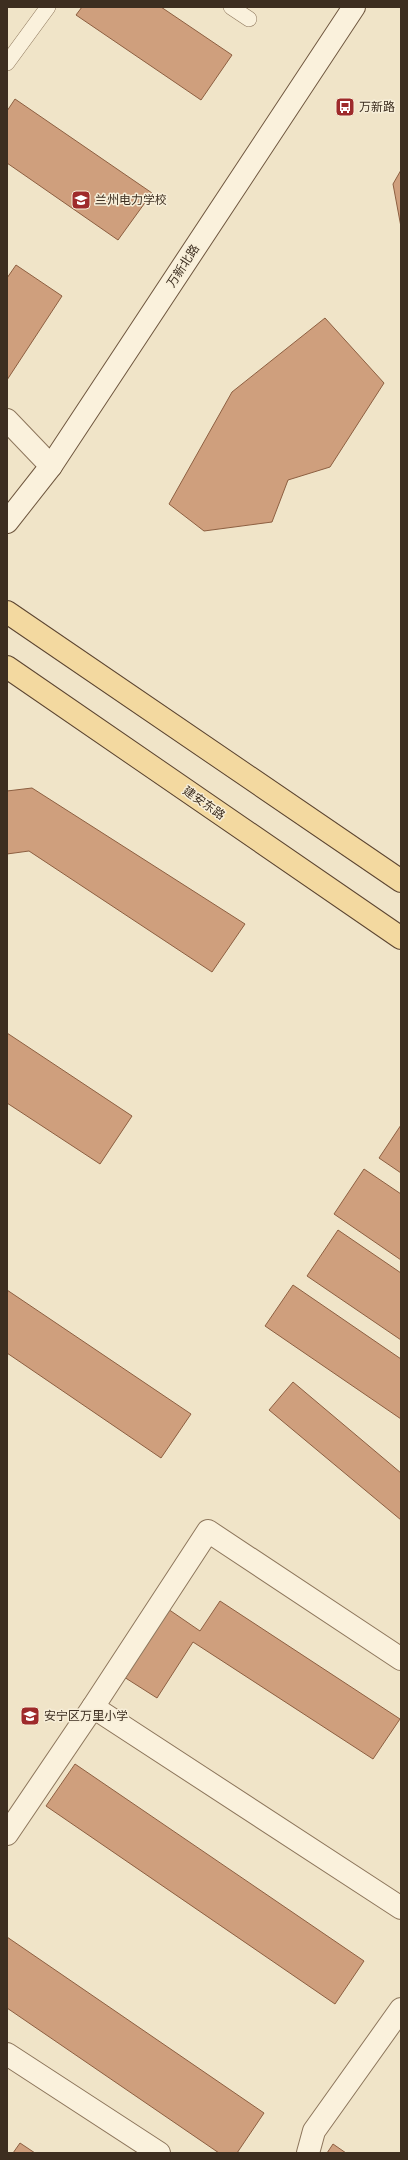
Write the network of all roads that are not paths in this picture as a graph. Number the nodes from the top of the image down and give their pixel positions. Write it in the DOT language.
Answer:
graph roads {
  1 [pos="48,7"];
  2 [pos="231,7"];
  3 [pos="354,7"];
  4 [pos="249,19"];
  5 [pos="7,63"];
  6 [pos="7,420"];
  7 [pos="51,466"];
  8 [pos="7,522"];
  9 [pos="7,612"];
  10 [pos="7,667"];
  11 [pos="401,881"];
  12 [pos="401,938"];
  13 [pos="401,1659"];
  14 [pos="94,1707"];
  15 [pos="7,1834"];
  16 [pos="401,1908"];
  17 [pos="401,2009"];
  18 [pos="7,2054"];
  19 [pos="159,2153"];
  20 [pos="308,2153"];
  1 -- 5 [label="lane"];
  2 -- 4 [label="lane"];
  3 -- 7 [label="street, 万新北路"];
  6 -- 7 [label="street"];
  7 -- 8 [label="street, 万新北路"];
  9 -- 11 [label="main road"];
  10 -- 12 [label="main road, 建安东路"];
  13 -- 14 [label="street"];
  14 -- 15 [label="street"];
  14 -- 16 [label="street"];
  17 -- 20 [label="street"];
  18 -- 19 [label="street"];
}
